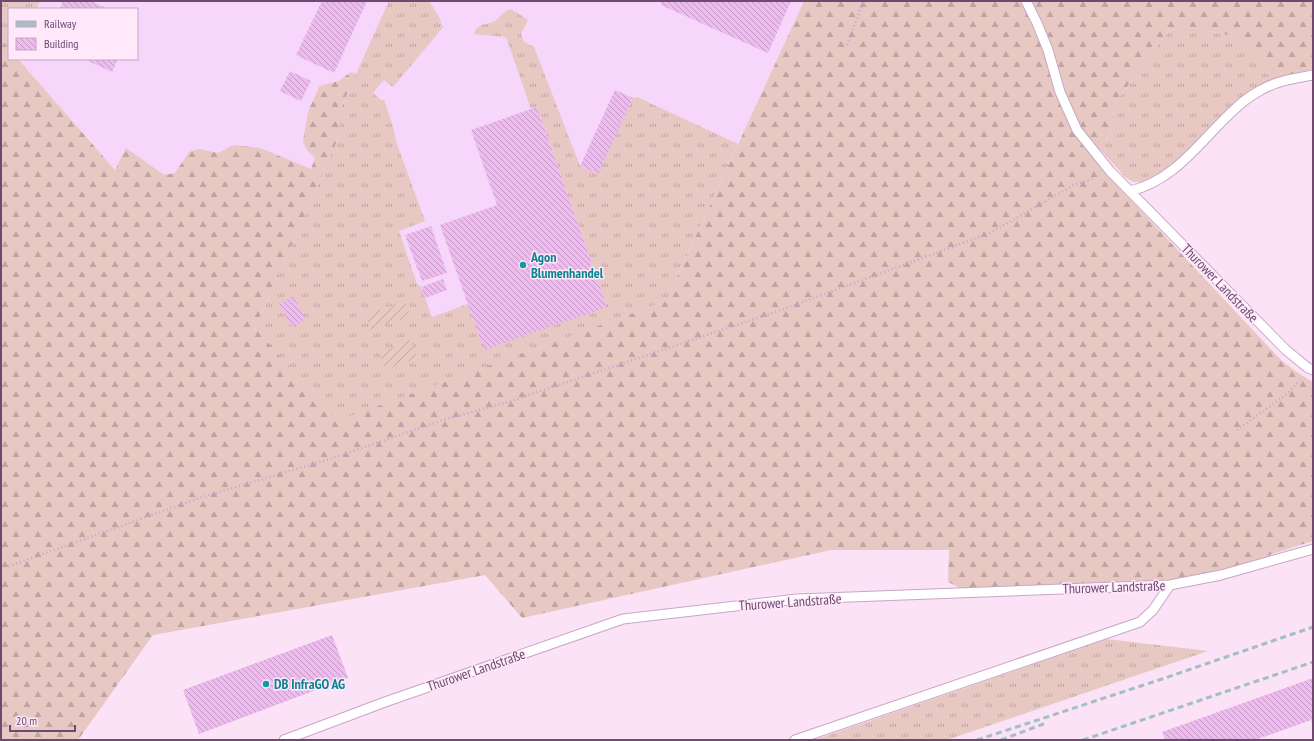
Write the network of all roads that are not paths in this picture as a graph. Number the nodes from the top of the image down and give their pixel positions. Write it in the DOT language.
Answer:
graph roads {
  1 [pos="1026,1"];
  2 [pos="1313,75"];
  3 [pos="1130,191"];
  4 [pos="1310,369"];
  5 [pos="1313,549"];
  6 [pos="1170,585"];
  7 [pos="284,740"];
  8 [pos="795,740"];
  1 -- 3 [label="lane, Thurower Landstraße"];
  2 -- 3 [label="lane"];
  3 -- 4 [label="lane, Thurower Landstraße"];
  5 -- 6 [label="lane, Thurower Landstraße"];
  6 -- 7 [label="lane, Thurower Landstraße"];
  6 -- 8 [label="lane"];
}
